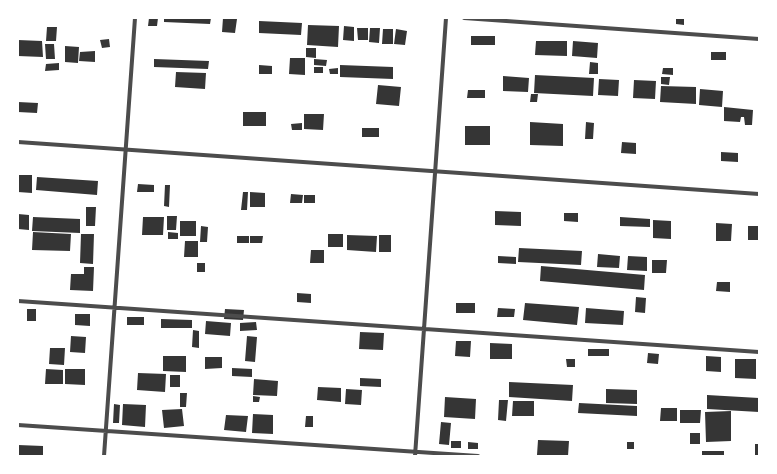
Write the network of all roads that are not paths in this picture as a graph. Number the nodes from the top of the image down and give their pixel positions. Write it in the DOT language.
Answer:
graph roads {
  1 [pos="135,18"];
  2 [pos="446,18"];
  3 [pos="464,18"];
  4 [pos="759,38"];
  5 [pos="18,142"];
  6 [pos="125,149"];
  7 [pos="435,171"];
  8 [pos="759,194"];
  9 [pos="18,301"];
  10 [pos="114,308"];
  11 [pos="424,329"];
  12 [pos="759,352"];
  13 [pos="18,425"];
  14 [pos="105,431"];
  15 [pos="415,454"];
  16 [pos="104,456"];
  17 [pos="478,456"];
  1 -- 6 [label="street"];
  2 -- 7 [label="street"];
  3 -- 4 [label="street"];
  5 -- 6 [label="street"];
  6 -- 7 [label="street"];
  6 -- 10 [label="street"];
  7 -- 8 [label="street"];
  7 -- 11 [label="street"];
  9 -- 10 [label="street"];
  10 -- 11 [label="street"];
  10 -- 14 [label="street"];
  11 -- 12 [label="street"];
  11 -- 15 [label="street"];
  13 -- 14 [label="street"];
  14 -- 15 [label="street"];
  14 -- 16 [label="street"];
  15 -- 17 [label="street"];
}
